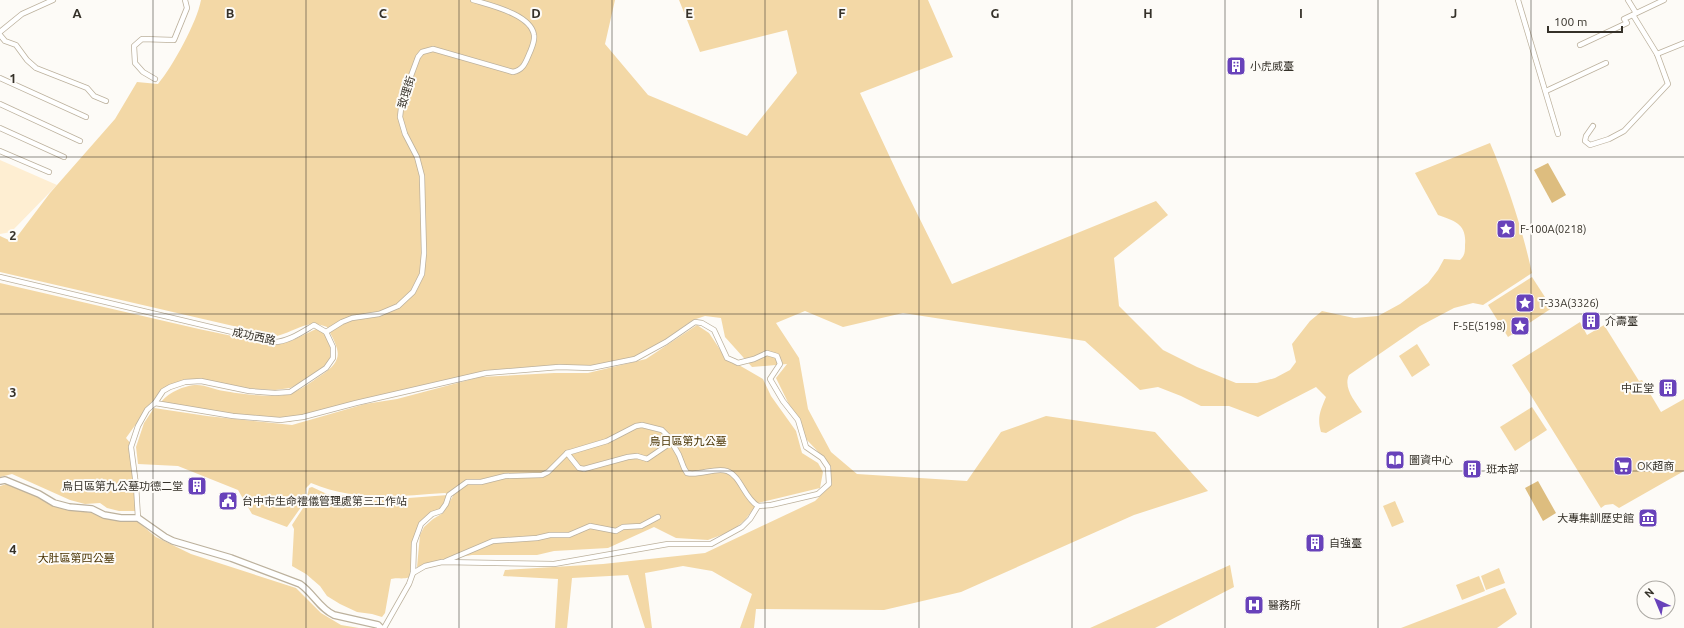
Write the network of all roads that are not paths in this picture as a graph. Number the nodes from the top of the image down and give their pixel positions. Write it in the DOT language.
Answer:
graph roads {
  1 [pos="53,0"];
  2 [pos="185,0"];
  3 [pos="473,0"];
  4 [pos="1518,0"];
  5 [pos="1628,0"];
  6 [pos="1664,0"];
  7 [pos="1634,14"];
  8 [pos="0,34"];
  9 [pos="1684,43"];
  10 [pos="1580,45"];
  11 [pos="1657,54"];
  12 [pos="1606,63"];
  13 [pos="0,78"];
  14 [pos="154,79"];
  15 [pos="1546,91"];
  16 [pos="106,101"];
  17 [pos="0,104"];
  18 [pos="86,117"];
  19 [pos="1593,126"];
  20 [pos="0,128"];
  21 [pos="1558,134"];
  22 [pos="80,141"];
  23 [pos="0,151"];
  24 [pos="64,157"];
  25 [pos="49,172"];
  26 [pos="0,277"];
  27 [pos="326,332"];
  28 [pos="155,403"];
  29 [pos="672,442"];
  30 [pos="567,453"];
  31 [pos="0,481"];
  32 [pos="758,506"];
  33 [pos="658,517"];
  34 [pos="138,518"];
  35 [pos="445,562"];
  36 [pos="413,572"];
  37 [pos="383,628"];
  1 -- 8 [label="street"];
  2 -- 14 [label="street"];
  3 -- 27 [label="street, 致理街"];
  4 -- 15 [label="street"];
  5 -- 7 [label="street"];
  6 -- 7 [label="street"];
  7 -- 10 [label="street"];
  7 -- 11 [label="street"];
  8 -- 16 [label="street"];
  9 -- 11 [label="street"];
  11 -- 19 [label="street"];
  12 -- 15 [label="street"];
  13 -- 18 [label="street"];
  15 -- 21 [label="street"];
  17 -- 22 [label="street"];
  20 -- 24 [label="street"];
  23 -- 25 [label="street"];
  26 -- 27 [label="street, 成功西路"];
  27 -- 28 [label="street"];
  28 -- 32 [label="street"];
  28 -- 34 [label="street"];
  29 -- 30 [label="street"];
  29 -- 30 [label="street"];
  29 -- 32 [label="street"];
  30 -- 36 [label="street"];
  31 -- 34 [label="street"];
  32 -- 35 [label="street"];
  33 -- 35 [label="street"];
  34 -- 37 [label="street"];
  35 -- 36 [label="street"];
  36 -- 37 [label="street"];
}
